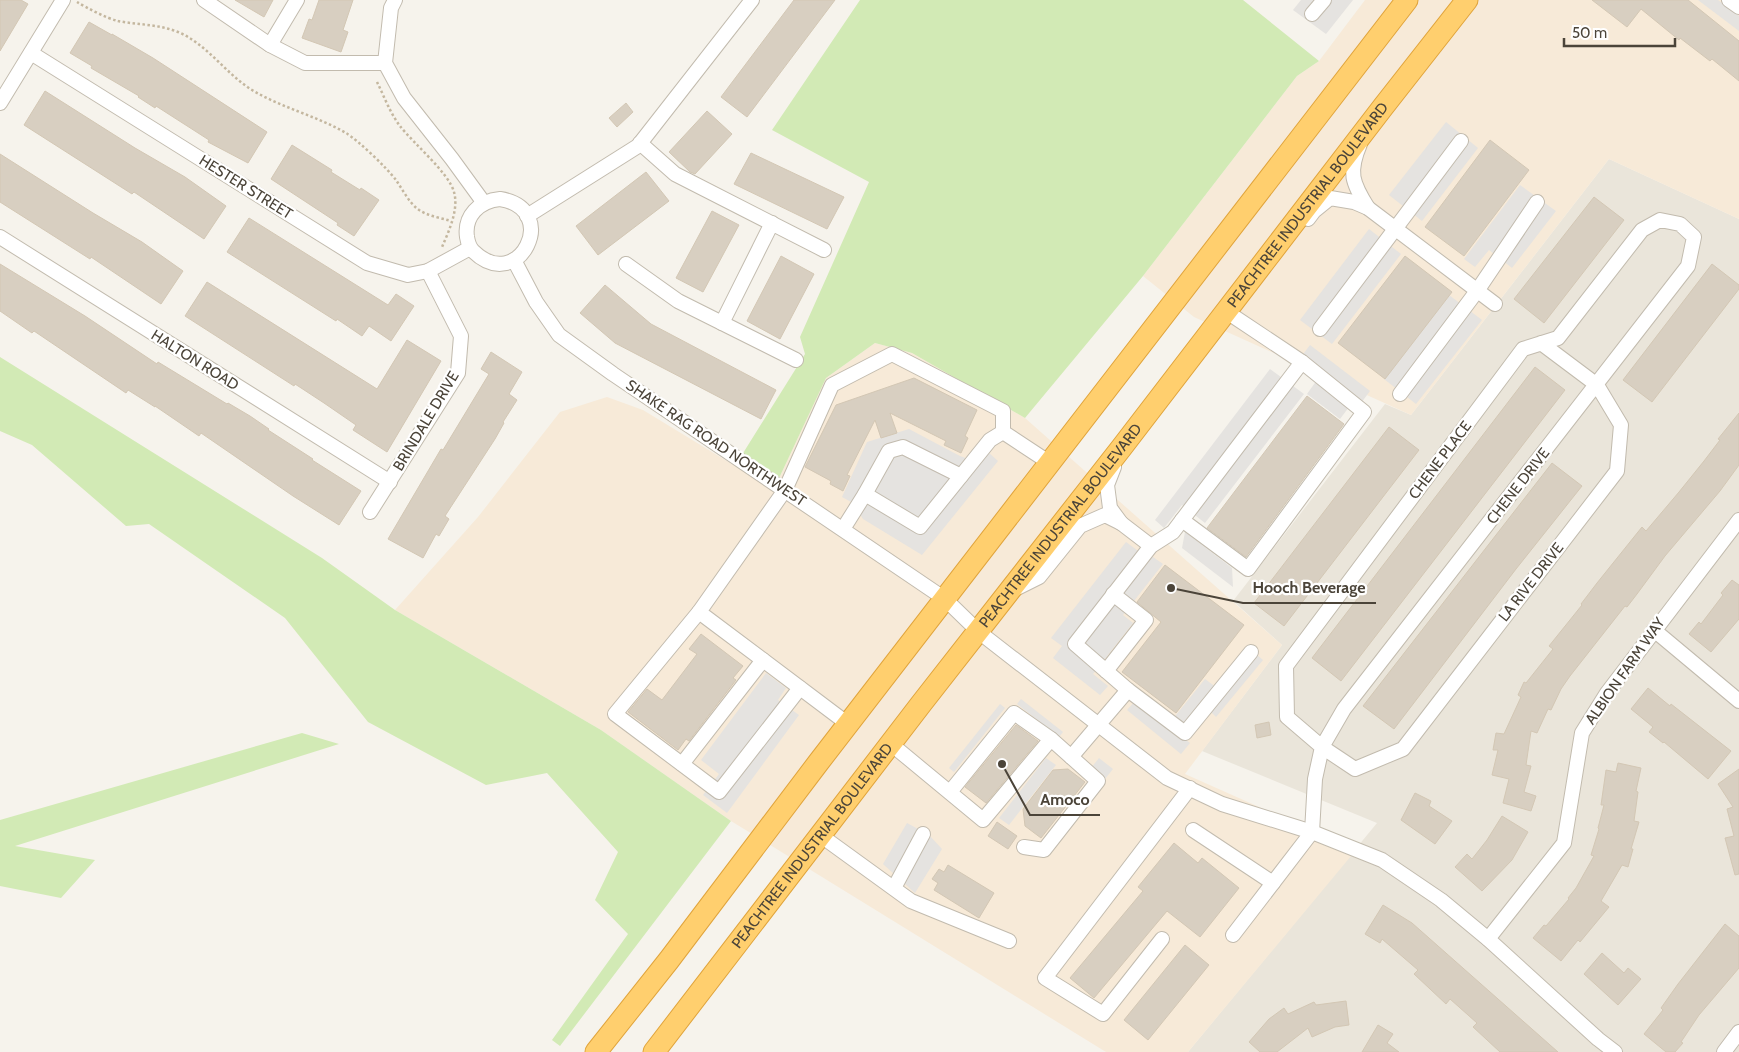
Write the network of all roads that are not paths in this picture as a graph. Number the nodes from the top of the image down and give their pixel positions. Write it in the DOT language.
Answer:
graph roads {
  1 [pos="62,0"];
  2 [pos="204,0"];
  3 [pos="297,0"];
  4 [pos="395,0"];
  5 [pos="752,0"];
  6 [pos="1324,0"];
  7 [pos="1407,0"];
  8 [pos="1467,0"];
  9 [pos="1730,0"];
  10 [pos="1739,7"];
  11 [pos="1312,14"];
  12 [pos="270,45"];
  13 [pos="31,53"];
  14 [pos="385,64"];
  15 [pos="0,103"];
  16 [pos="1368,126"];
  17 [pos="1461,141"];
  18 [pos="640,142"];
  19 [pos="1537,202"];
  20 [pos="484,203"];
  21 [pos="1368,208"];
  22 [pos="527,216"];
  23 [pos="772,223"];
  24 [pos="1680,224"];
  25 [pos="1396,229"];
  26 [pos="0,238"];
  27 [pos="470,248"];
  28 [pos="824,250"];
  29 [pos="514,260"];
  30 [pos="626,264"];
  31 [pos="428,271"];
  32 [pos="1248,284"];
  33 [pos="1477,291"];
  34 [pos="1495,304"];
  35 [pos="1227,312"];
  36 [pos="722,323"];
  37 [pos="1320,329"];
  38 [pos="1541,343"];
  39 [pos="796,360"];
  40 [pos="1302,362"];
  41 [pos="1597,384"];
  42 [pos="1400,394"];
  43 [pos="1003,432"];
  44 [pos="1122,447"];
  45 [pos="1050,463"];
  46 [pos="961,476"];
  47 [pos="390,482"];
  48 [pos="786,490"];
  49 [pos="865,494"];
  50 [pos="370,512"];
  51 [pos="1182,520"];
  52 [pos="1739,520"];
  53 [pos="1121,523"];
  54 [pos="844,529"];
  55 [pos="1151,546"];
  56 [pos="1010,592"];
  57 [pos="1113,594"];
  58 [pos="945,599"];
  59 [pos="699,612"];
  60 [pos="1654,630"];
  61 [pos="979,632"];
  62 [pos="1251,652"];
  63 [pos="763,660"];
  64 [pos="1106,671"];
  65 [pos="800,688"];
  66 [pos="1128,690"];
  67 [pos="1739,701"];
  68 [pos="848,724"];
  69 [pos="1098,726"];
  70 [pos="1051,738"];
  71 [pos="890,744"];
  72 [pos="1322,747"];
  73 [pos="1071,757"];
  74 [pos="682,764"];
  75 [pos="1190,788"];
  76 [pos="950,792"];
  77 [pos="1194,830"];
  78 [pos="1312,832"];
  79 [pos="923,834"];
  80 [pos="820,835"];
  81 [pos="1024,847"];
  82 [pos="1273,883"];
  83 [pos="894,888"];
  84 [pos="1233,935"];
  85 [pos="1162,939"];
  86 [pos="1488,939"];
  87 [pos="1008,941"];
  88 [pos="1739,1032"];
  89 [pos="596,1052"];
  90 [pos="654,1052"];
  91 [pos="1615,1052"];
  92 [pos="1724,1052"];
  1 -- 13 [label="street"];
  2 -- 12 [label="street"];
  3 -- 12 [label="street"];
  4 -- 14 [label="street"];
  5 -- 18 [label="street"];
  6 -- 11 [label="street"];
  7 -- 45 [label="highway"];
  8 -- 16 [label="highway, PEACHTREE INDUSTRIAL BOULEVARD"];
  9 -- 10 [label="street"];
  12 -- 14 [label="street"];
  13 -- 15 [label="street"];
  13 -- 31 [label="street, HESTER STREET"];
  14 -- 20 [label="street"];
  16 -- 21 [label="street"];
  16 -- 32 [label="highway, PEACHTREE INDUSTRIAL BOULEVARD"];
  17 -- 25 [label="street"];
  18 -- 22 [label="street"];
  18 -- 23 [label="street"];
  19 -- 33 [label="street"];
  20 -- 22 [label="street"];
  20 -- 27 [label="street"];
  21 -- 25 [label="street"];
  21 -- 32 [label="street"];
  22 -- 29 [label="street"];
  23 -- 28 [label="street"];
  23 -- 36 [label="street"];
  24 -- 38 [label="street, CHENE PLACE"];
  24 -- 41 [label="street, CHENE DRIVE"];
  25 -- 33 [label="street"];
  25 -- 37 [label="street"];
  26 -- 47 [label="street, HALTON ROAD"];
  27 -- 29 [label="street"];
  27 -- 31 [label="street, HESTER STREET"];
  29 -- 48 [label="street, SHAKE RAG ROAD NORTHWEST"];
  30 -- 36 [label="street"];
  31 -- 47 [label="street, BRINDALE DRIVE"];
  32 -- 35 [label="highway, PEACHTREE INDUSTRIAL BOULEVARD"];
  33 -- 34 [label="street"];
  33 -- 42 [label="street"];
  35 -- 40 [label="street"];
  35 -- 44 [label="highway, PEACHTREE INDUSTRIAL BOULEVARD"];
  36 -- 39 [label="street"];
  38 -- 41 [label="street, LA RIVE DRIVE"];
  38 -- 72 [label="street, CHENE PLACE"];
  40 -- 51 [label="street"];
  40 -- 51 [label="street"];
  41 -- 72 [label="street, CHENE DRIVE"];
  41 -- 72 [label="street, LA RIVE DRIVE"];
  43 -- 45 [label="street"];
  43 -- 46 [label="street"];
  43 -- 48 [label="street"];
  44 -- 53 [label="street"];
  44 -- 56 [label="highway, PEACHTREE INDUSTRIAL BOULEVARD"];
  45 -- 58 [label="highway"];
  46 -- 49 [label="street"];
  46 -- 49 [label="street"];
  47 -- 50 [label="street, BRINDALE DRIVE"];
  48 -- 54 [label="street, SHAKE RAG ROAD NORTHWEST"];
  48 -- 59 [label="street"];
  49 -- 54 [label="street"];
  51 -- 55 [label="street"];
  52 -- 60 [label="street, ALBION FARM WAY"];
  53 -- 55 [label="street"];
  53 -- 56 [label="street"];
  54 -- 58 [label="street, SHAKE RAG ROAD NORTHWEST"];
  55 -- 57 [label="street"];
  56 -- 61 [label="highway, PEACHTREE INDUSTRIAL BOULEVARD"];
  57 -- 64 [label="street"];
  57 -- 64 [label="street"];
  58 -- 61 [label="street, SHAKE RAG ROAD NORTHWEST"];
  58 -- 68 [label="highway"];
  59 -- 63 [label="street"];
  59 -- 74 [label="street"];
  60 -- 67 [label="street"];
  60 -- 86 [label="street, ALBION FARM WAY"];
  61 -- 69 [label="street, SHAKE RAG ROAD NORTHWEST"];
  61 -- 71 [label="highway, PEACHTREE INDUSTRIAL BOULEVARD"];
  62 -- 66 [label="street"];
  63 -- 65 [label="street"];
  63 -- 74 [label="street"];
  64 -- 66 [label="street"];
  65 -- 68 [label="street"];
  65 -- 74 [label="street"];
  66 -- 69 [label="street"];
  68 -- 89 [label="highway"];
  69 -- 73 [label="street"];
  69 -- 75 [label="street, SHAKE RAG ROAD NORTHWEST"];
  70 -- 73 [label="street"];
  70 -- 76 [label="street"];
  70 -- 76 [label="street"];
  71 -- 76 [label="street"];
  71 -- 80 [label="highway, PEACHTREE INDUSTRIAL BOULEVARD"];
  72 -- 78 [label="street, CHENE DRIVE"];
  73 -- 81 [label="street"];
  75 -- 78 [label="street, SHAKE RAG ROAD NORTHWEST"];
  75 -- 85 [label="street"];
  77 -- 82 [label="street"];
  78 -- 82 [label="street"];
  78 -- 86 [label="street, SHAKE RAG ROAD NORTHWEST"];
  79 -- 83 [label="street"];
  80 -- 83 [label="street"];
  80 -- 90 [label="highway, PEACHTREE INDUSTRIAL BOULEVARD"];
  82 -- 84 [label="street"];
  83 -- 87 [label="street"];
  86 -- 91 [label="street, SHAKE RAG ROAD NORTHWEST"];
  88 -- 92 [label="street"];
}
